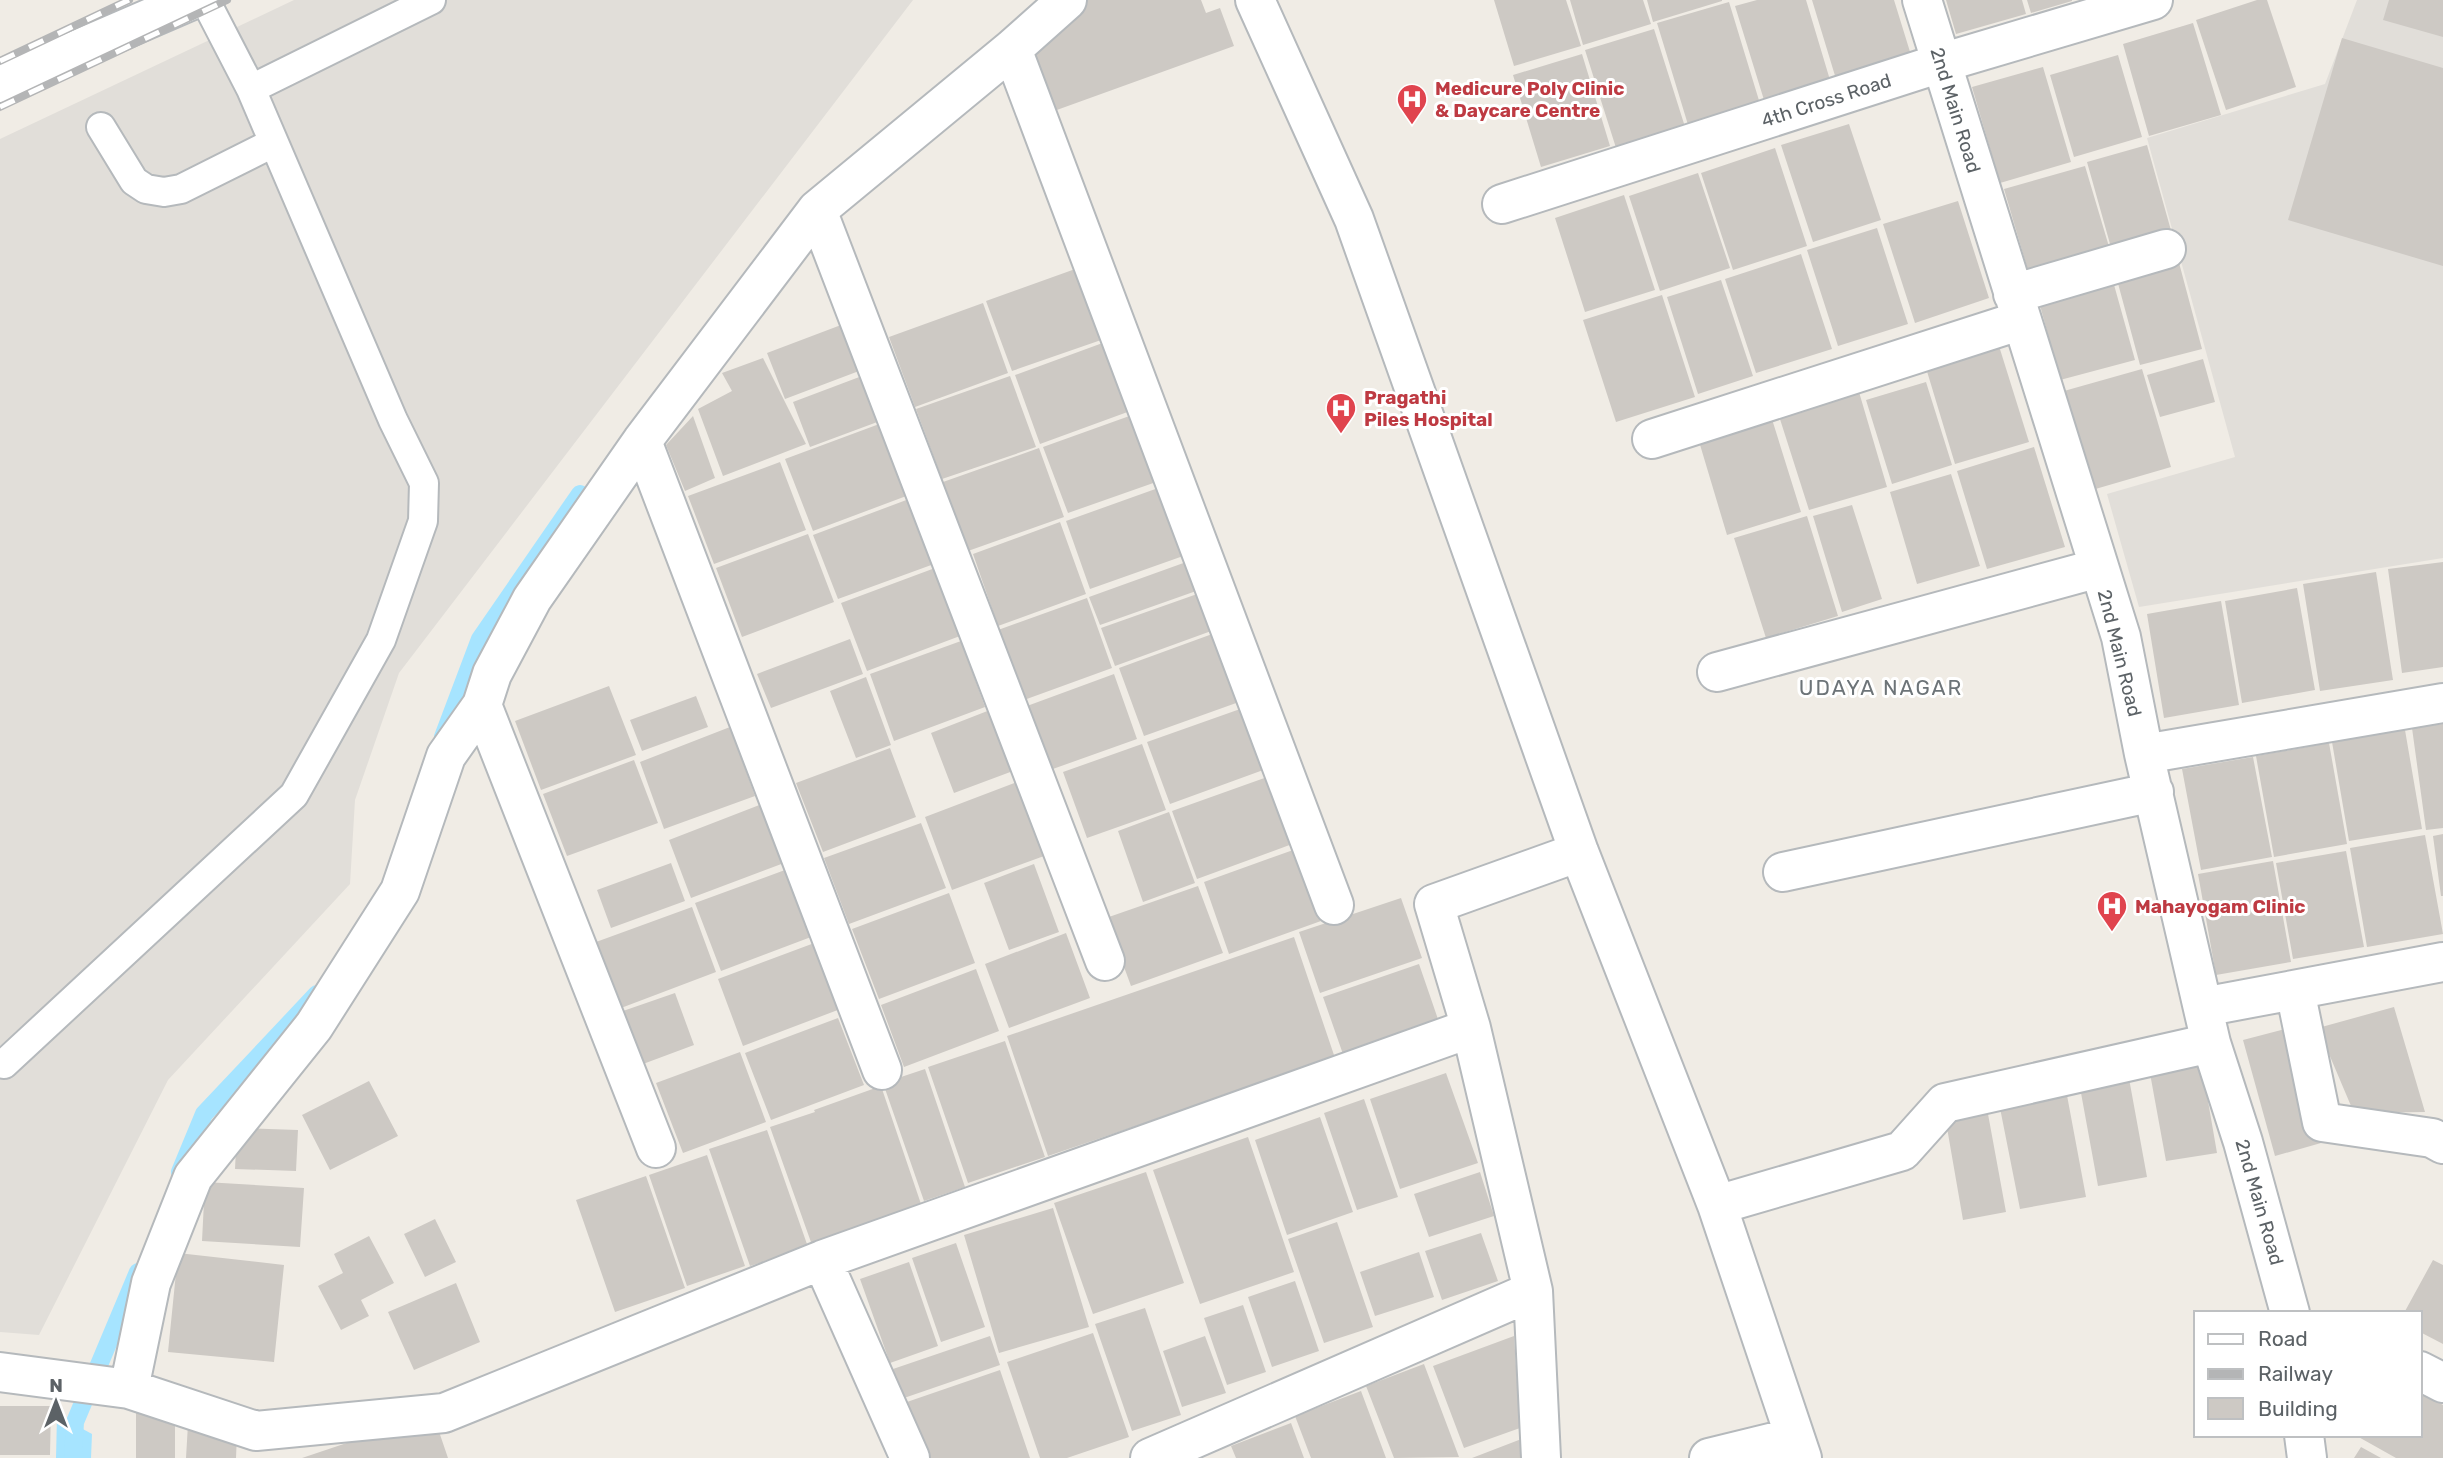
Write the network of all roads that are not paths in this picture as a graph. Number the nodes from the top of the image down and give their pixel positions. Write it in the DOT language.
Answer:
graph roads {
  1 [pos="191,0"];
  2 [pos="205,0"];
  3 [pos="431,0"];
  4 [pos="1067,0"];
  5 [pos="1255,0"];
  6 [pos="1922,0"];
  7 [pos="2153,0"];
  8 [pos="1012,49"];
  9 [pos="1941,63"];
  10 [pos="0,83"];
  11 [pos="251,89"];
  12 [pos="101,127"];
  13 [pos="273,144"];
  14 [pos="1502,204"];
  15 [pos="817,210"];
  16 [pos="2166,248"];
  17 [pos="2018,307"];
  18 [pos="1651,439"];
  19 [pos="642,441"];
  20 [pos="2099,568"];
  21 [pos="1717,672"];
  22 [pos="2443,703"];
  23 [pos="482,705"];
  24 [pos="2144,754"];
  25 [pos="2154,792"];
  26 [pos="1579,852"];
  27 [pos="1783,872"];
  28 [pos="1334,905"];
  29 [pos="1105,961"];
  30 [pos="2443,962"];
  31 [pos="2295,990"];
  32 [pos="2203,1007"];
  33 [pos="1471,1028"];
  34 [pos="2211,1043"];
  35 [pos="4,1064"];
  36 [pos="882,1070"];
  37 [pos="2443,1144"];
  38 [pos="656,1148"];
  39 [pos="1717,1205"];
  40 [pos="822,1260"];
  41 [pos="1533,1291"];
  42 [pos="2296,1309"];
  43 [pos="0,1372"];
  44 [pos="2422,1372"];
  45 [pos="2443,1383"];
  46 [pos="123,1388"];
  47 [pos="2304,1437"];
  48 [pos="260,1444"];
  49 [pos="1799,1448"];
  50 [pos="910,1458"];
  51 [pos="1150,1458"];
  52 [pos="1541,1458"];
  53 [pos="1709,1458"];
  54 [pos="2307,1458"];
  1 -- 10 [label="street"];
  2 -- 11 [label="lane"];
  3 -- 11 [label="lane"];
  4 -- 8 [label="street"];
  5 -- 26 [label="street"];
  6 -- 9 [label="street, 2nd Main Road"];
  7 -- 9 [label="street, 4th Cross Road"];
  8 -- 15 [label="street"];
  8 -- 28 [label="street"];
  9 -- 14 [label="street, 4th Cross Road"];
  9 -- 17 [label="street, 2nd Main Road"];
  11 -- 13 [label="lane"];
  12 -- 13 [label="lane"];
  13 -- 35 [label="lane"];
  15 -- 19 [label="street"];
  15 -- 29 [label="street"];
  16 -- 17 [label="street"];
  17 -- 18 [label="street"];
  17 -- 20 [label="street, 2nd Main Road"];
  19 -- 23 [label="street"];
  19 -- 36 [label="street"];
  20 -- 21 [label="street"];
  20 -- 24 [label="street, 2nd Main Road"];
  22 -- 24 [label="street"];
  23 -- 38 [label="street"];
  23 -- 46 [label="street"];
  24 -- 25 [label="street, 2nd Main Road"];
  25 -- 27 [label="street"];
  25 -- 32 [label="street, 2nd Main Road"];
  26 -- 33 [label="street"];
  26 -- 39 [label="street"];
  30 -- 31 [label="street"];
  31 -- 32 [label="street"];
  31 -- 37 [label="street"];
  32 -- 34 [label="street, 2nd Main Road"];
  33 -- 40 [label="street"];
  33 -- 41 [label="street"];
  34 -- 39 [label="street"];
  34 -- 42 [label="street, 2nd Main Road"];
  39 -- 49 [label="street"];
  40 -- 48 [label="street"];
  40 -- 50 [label="street"];
  41 -- 51 [label="street"];
  41 -- 52 [label="street"];
  43 -- 46 [label="street"];
  44 -- 45 [label="street"];
  46 -- 48 [label="street"];
  47 -- 54 [label="street"];
  49 -- 53 [label="street"];
}
